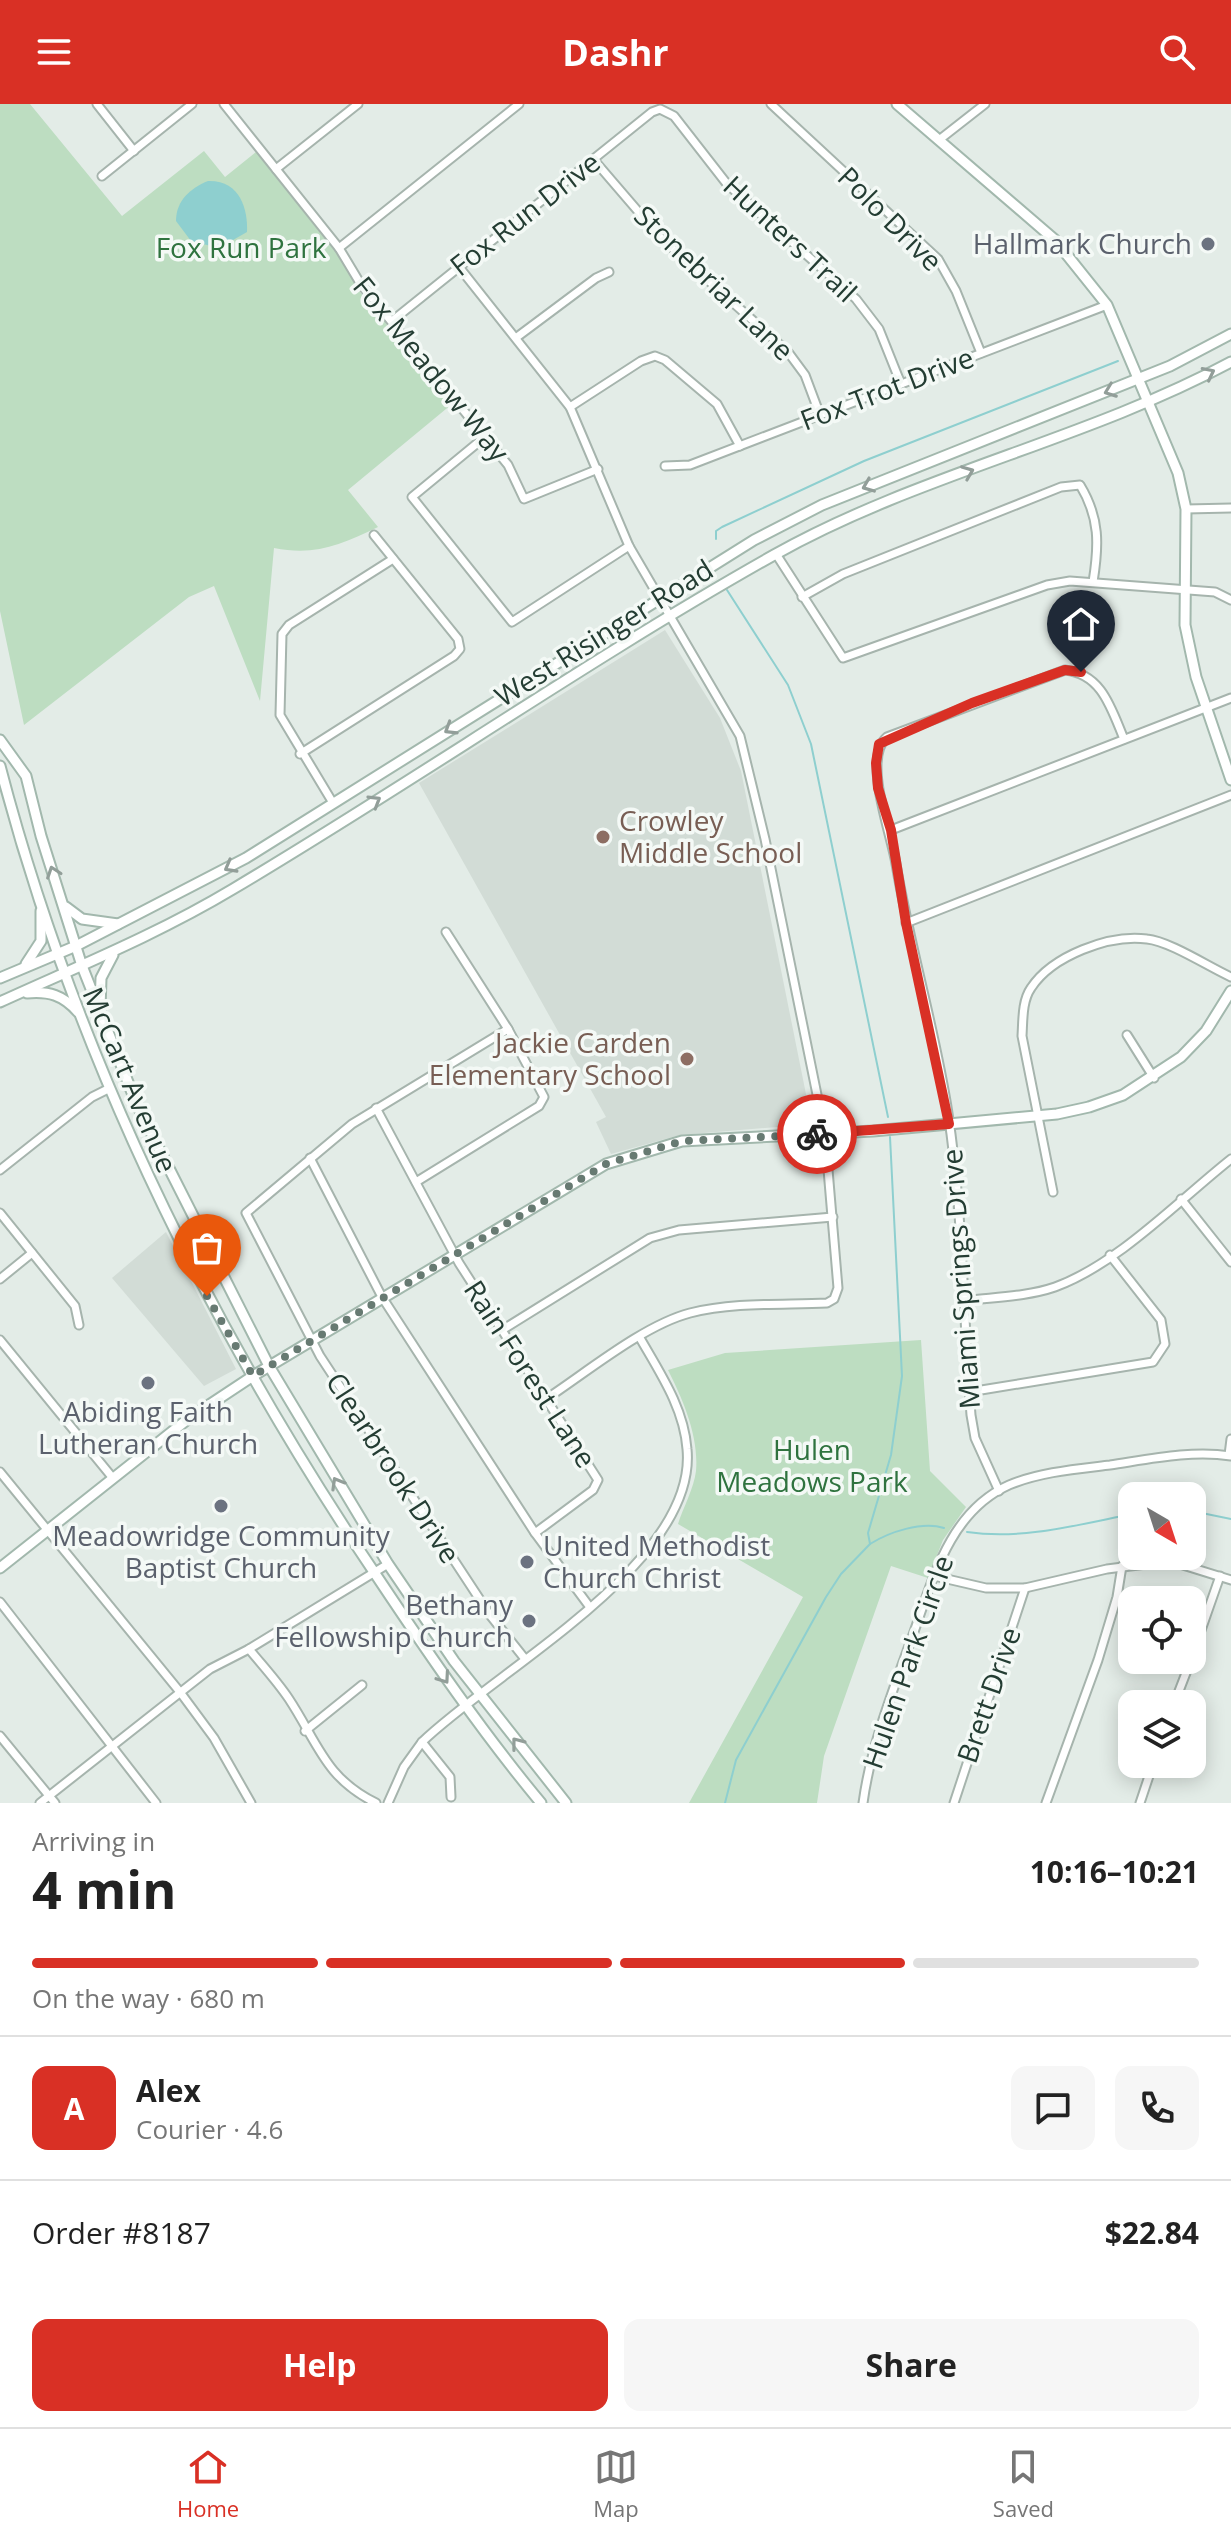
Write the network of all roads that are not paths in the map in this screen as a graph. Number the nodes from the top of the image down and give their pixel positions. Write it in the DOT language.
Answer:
graph roads {
  1 [pos="97,104"];
  2 [pos="192,104"];
  3 [pos="224,104"];
  4 [pos="358,104"];
  5 [pos="519,104"];
  6 [pos="771,104"];
  7 [pos="897,104"];
  8 [pos="985,104"];
  9 [pos="509,107"];
  10 [pos="660,109"];
  11 [pos="939,140"];
  12 [pos="134,151"];
  13 [pos="594,160"];
  14 [pos="276,169"];
  15 [pos="102,176"];
  16 [pos="339,248"];
  17 [pos="459,267"];
  18 [pos="609,272"];
  19 [pos="1107,305"];
  20 [pos="392,321"];
  21 [pos="1231,334"];
  22 [pos="517,337"];
  23 [pos="981,353"];
  24 [pos="1231,362"];
  25 [pos="1140,379"];
  26 [pos="901,384"];
  27 [pos="1149,400"];
  28 [pos="570,407"];
  29 [pos="820,415"];
  30 [pos="486,436"];
  31 [pos="740,446"];
  32 [pos="665,466"];
  33 [pos="598,469"];
  34 [pos="1231,508"];
  35 [pos="1186,509"];
  36 [pos="374,535"];
  37 [pos="629,546"];
  38 [pos="776,554"];
  39 [pos="393,559"];
  40 [pos="1093,582"];
  41 [pos="1186,591"];
  42 [pos="802,597"];
  43 [pos="660,598"];
  44 [pos="1231,600"];
  45 [pos="670,617"];
  46 [pos="1231,698"];
  47 [pos="1207,708"];
  48 [pos="1124,739"];
  49 [pos="0,740"];
  50 [pos="300,754"];
  51 [pos="0,766"];
  52 [pos="1231,780"];
  53 [pos="1231,795"];
  54 [pos="333,803"];
  55 [pos="343,820"];
  56 [pos="891,830"];
  57 [pos="41,900"];
  58 [pos="64,904"];
  59 [pos="906,923"];
  60 [pos="121,924"];
  61 [pos="446,932"];
  62 [pos="76,946"];
  63 [pos="58,953"];
  64 [pos="114,953"];
  65 [pos="82,966"];
  66 [pos="21,969"];
  67 [pos="66,973"];
  68 [pos="1231,977"];
  69 [pos="0,978"];
  70 [pos="1231,991"];
  71 [pos="16,995"];
  72 [pos="0,1002"];
  73 [pos="80,1014"];
  74 [pos="100,1016"];
  75 [pos="508,1029"];
  76 [pos="1127,1035"];
  77 [pos="1154,1078"];
  78 [pos="108,1089"];
  79 [pos="376,1108"];
  80 [pos="1040,1115"];
  81 [pos="949,1124"];
  82 [pos="825,1134"];
  83 [pos="310,1158"];
  84 [pos="1231,1159"];
  85 [pos="0,1170"];
  86 [pos="416,1182"];
  87 [pos="1053,1192"];
  88 [pos="1181,1199"];
  89 [pos="0,1213"];
  90 [pos="833,1217"];
  91 [pos="32,1253"];
  92 [pos="454,1254"];
  93 [pos="1110,1255"];
  94 [pos="1231,1262"];
  95 [pos="0,1279"];
  96 [pos="382,1297"];
  97 [pos="962,1301"];
  98 [pos="79,1325"];
  99 [pos="502,1330"];
  100 [pos="640,1338"];
  101 [pos="0,1340"];
  102 [pos="311,1340"];
  103 [pos="269,1366"];
  104 [pos="253,1376"];
  105 [pos="969,1392"];
  106 [pos="546,1399"];
  107 [pos="1231,1439"];
  108 [pos="1230,1456"];
  109 [pos="0,1472"];
  110 [pos="112,1477"];
  111 [pos="999,1491"];
  112 [pos="46,1530"];
  113 [pos="535,1533"];
  114 [pos="388,1564"];
  115 [pos="1118,1567"];
  116 [pos="0,1568"];
  117 [pos="1121,1570"];
  118 [pos="1200,1570"];
  119 [pos="374,1573"];
  120 [pos="934,1576"];
  121 [pos="1220,1576"];
  122 [pos="1231,1580"];
  123 [pos="1025,1588"];
  124 [pos="0,1602"];
  125 [pos="589,1606"];
  126 [pos="1206,1616"];
  127 [pos="249,1649"];
  128 [pos="525,1659"];
  129 [pos="362,1685"];
  130 [pos="180,1692"];
  131 [pos="480,1695"];
  132 [pos="465,1706"];
  133 [pos="305,1731"];
  134 [pos="0,1736"];
  135 [pos="422,1742"];
  136 [pos="113,1745"];
  137 [pos="1148,1778"];
  138 [pos="451,1797"];
  139 [pos="52,1799"];
  140 [pos="40,1803"];
  141 [pos="156,1803"];
  142 [pos="251,1803"];
  143 [pos="376,1803"];
  144 [pos="388,1803"];
  145 [pos="541,1803"];
  146 [pos="566,1803"];
  147 [pos="863,1803"];
  148 [pos="954,1803"];
  149 [pos="1046,1803"];
  150 [pos="1140,1803"];
  1 -- 12 [label="street"];
  2 -- 12 [label="street"];
  3 -- 14 [label="street, Fox Meadow Way"];
  4 -- 14 [label="street"];
  5 -- 9 [label="street"];
  6 -- 23 [label="street, Polo Drive"];
  7 -- 11 [label="main road"];
  8 -- 11 [label="street"];
  9 -- 16 [label="street"];
  10 -- 13 [label="street, Fox Run Drive"];
  10 -- 26 [label="street, Hunters Trail"];
  11 -- 19 [label="main road"];
  12 -- 15 [label="street"];
  13 -- 17 [label="street, Fox Run Drive"];
  13 -- 29 [label="street, Stonebriar Lane"];
  14 -- 16 [label="street, Fox Meadow Way"];
  16 -- 20 [label="street, Fox Meadow Way"];
  17 -- 20 [label="street, Fox Run Drive"];
  17 -- 22 [label="street"];
  18 -- 22 [label="street"];
  19 -- 23 [label="street, Fox Trot Drive"];
  19 -- 25 [label="main road"];
  20 -- 30 [label="street, Fox Meadow Way"];
  21 -- 25 [label="main road, West Risinger Road"];
  22 -- 28 [label="street"];
  23 -- 26 [label="street, Fox Trot Drive"];
  27 -- 24 [label="main road, West Risinger Road, one-way"];
  25 -- 27 [label="main road"];
  25 -- 43 [label="main road, West Risinger Road, one-way"];
  26 -- 29 [label="street, Fox Trot Drive"];
  27 -- 35 [label="main road"];
  38 -- 27 [label="main road, West Risinger Road, one-way"];
  28 -- 31 [label="street"];
  28 -- 33 [label="street"];
  29 -- 31 [label="street, Fox Trot Drive"];
  30 -- 33 [label="street, Fox Meadow Way"];
  30 -- 37 [label="street"];
  31 -- 32 [label="street, Fox Trot Drive"];
  33 -- 37 [label="street"];
  34 -- 35 [label="street"];
  35 -- 41 [label="main road"];
  36 -- 39 [label="street"];
  37 -- 43 [label="street"];
  38 -- 42 [label="street"];
  38 -- 45 [label="main road, West Risinger Road"];
  39 -- 50 [label="street"];
  39 -- 50 [label="street"];
  40 -- 41 [label="street"];
  40 -- 42 [label="street"];
  40 -- 42 [label="street"];
  41 -- 44 [label="street"];
  41 -- 47 [label="main road"];
  43 -- 45 [label="street"];
  43 -- 54 [label="main road, West Risinger Road, one-way"];
  55 -- 45 [label="main road, West Risinger Road, one-way"];
  45 -- 82 [label="street"];
  46 -- 47 [label="street"];
  47 -- 48 [label="street"];
  47 -- 52 [label="main road"];
  48 -- 56 [label="street"];
  48 -- 56 [label="street, Miami Springs Drive"];
  58 -- 49 [label="main road, McCart Avenue, one-way"];
  50 -- 54 [label="street"];
  51 -- 57 [label="main road, McCart Avenue"];
  53 -- 59 [label="street"];
  54 -- 55 [label="main road"];
  54 -- 60 [label="main road, West Risinger Road, one-way"];
  55 -- 64 [label="main road, West Risinger Road"];
  56 -- 59 [label="street, Miami Springs Drive"];
  57 -- 63 [label="main road, McCart Avenue"];
  57 -- 66 [label="main road"];
  58 -- 60 [label="main road"];
  58 -- 62 [label="main road, McCart Avenue"];
  59 -- 81 [label="street, Miami Springs Drive"];
  60 -- 62 [label="main road, West Risinger Road"];
  61 -- 75 [label="street"];
  62 -- 63 [label="main road, West Risinger Road"];
  62 -- 65 [label="main road, McCart Avenue"];
  63 -- 66 [label="main road, West Risinger Road"];
  63 -- 67 [label="main road, McCart Avenue"];
  64 -- 65 [label="main road, West Risinger Road"];
  64 -- 74 [label="main road"];
  65 -- 67 [label="main road, West Risinger Road"];
  65 -- 74 [label="main road, McCart Avenue"];
  66 -- 69 [label="main road, West Risinger Road"];
  67 -- 71 [label="main road, West Risinger Road"];
  67 -- 73 [label="main road, McCart Avenue"];
  68 -- 80 [label="street"];
  70 -- 77 [label="main road"];
  71 -- 72 [label="main road, West Risinger Road"];
  71 -- 73 [label="main road"];
  73 -- 78 [label="main road, McCart Avenue"];
  74 -- 103 [label="main road, McCart Avenue"];
  75 -- 79 [label="street, Clearbrook Drive"];
  75 -- 86 [label="street"];
  76 -- 77 [label="street"];
  77 -- 80 [label="main road"];
  78 -- 85 [label="street"];
  78 -- 104 [label="main road, McCart Avenue"];
  79 -- 83 [label="street, Clearbrook Drive"];
  79 -- 86 [label="street, Rain Forest Lane"];
  80 -- 81 [label="main road"];
  80 -- 87 [label="street"];
  81 -- 82 [label="main road"];
  81 -- 97 [label="street, Miami Springs Drive"];
  82 -- 90 [label="street"];
  82 -- 92 [label="main road"];
  83 -- 96 [label="street"];
  83 -- 102 [label="street, Clearbrook Drive"];
  84 -- 88 [label="street"];
  86 -- 92 [label="street, Rain Forest Lane"];
  88 -- 93 [label="street"];
  88 -- 94 [label="street"];
  89 -- 91 [label="street"];
  90 -- 99 [label="street"];
  90 -- 100 [label="street"];
  91 -- 95 [label="street"];
  91 -- 98 [label="street"];
  92 -- 96 [label="main road"];
  92 -- 99 [label="street, Rain Forest Lane"];
  93 -- 97 [label="street"];
  93 -- 105 [label="street"];
  96 -- 102 [label="main road"];
  96 -- 113 [label="street"];
  97 -- 105 [label="street, Miami Springs Drive"];
  99 -- 106 [label="street, Rain Forest Lane"];
  100 -- 106 [label="street"];
  100 -- 125 [label="street"];
  101 -- 110 [label="street"];
  102 -- 103 [label="main road"];
  102 -- 128 [label="street, Clearbrook Drive"];
  103 -- 104 [label="main road"];
  114 -- 103 [label="main road, McCart Avenue, one-way"];
  104 -- 110 [label="main road"];
  104 -- 119 [label="main road, McCart Avenue"];
  105 -- 111 [label="street, Miami Springs Drive"];
  106 -- 113 [label="street, Rain Forest Lane"];
  107 -- 108 [label="street"];
  108 -- 111 [label="street, Hulen Park Circle"];
  109 -- 112 [label="street"];
  110 -- 112 [label="main road"];
  111 -- 120 [label="street, Hulen Park Circle"];
  112 -- 116 [label="main road"];
  112 -- 130 [label="street"];
  113 -- 125 [label="street"];
  114 -- 119 [label="street"];
  114 -- 131 [label="main road, McCart Avenue"];
  115 -- 123 [label="street"];
  117 -- 149 [label="street"];
  118 -- 121 [label="street"];
  119 -- 127 [label="street"];
  119 -- 132 [label="main road, McCart Avenue, one-way"];
  120 -- 123 [label="street"];
  120 -- 147 [label="street, Hulen Park Circle"];
  121 -- 122 [label="street"];
  121 -- 126 [label="street"];
  123 -- 148 [label="street, Brett Drive"];
  124 -- 136 [label="street"];
  125 -- 128 [label="street"];
  127 -- 130 [label="street"];
  127 -- 133 [label="street"];
  128 -- 131 [label="street"];
  129 -- 133 [label="street"];
  130 -- 136 [label="street"];
  130 -- 142 [label="street"];
  131 -- 132 [label="street"];
  146 -- 131 [label="main road, McCart Avenue, one-way"];
  132 -- 135 [label="street"];
  132 -- 145 [label="main road, McCart Avenue"];
  133 -- 143 [label="street"];
  134 -- 139 [label="street"];
  135 -- 138 [label="street"];
  135 -- 144 [label="street"];
  136 -- 139 [label="street"];
  136 -- 141 [label="street"];
  137 -- 150 [label="street"];
  139 -- 140 [label="street"];
}
